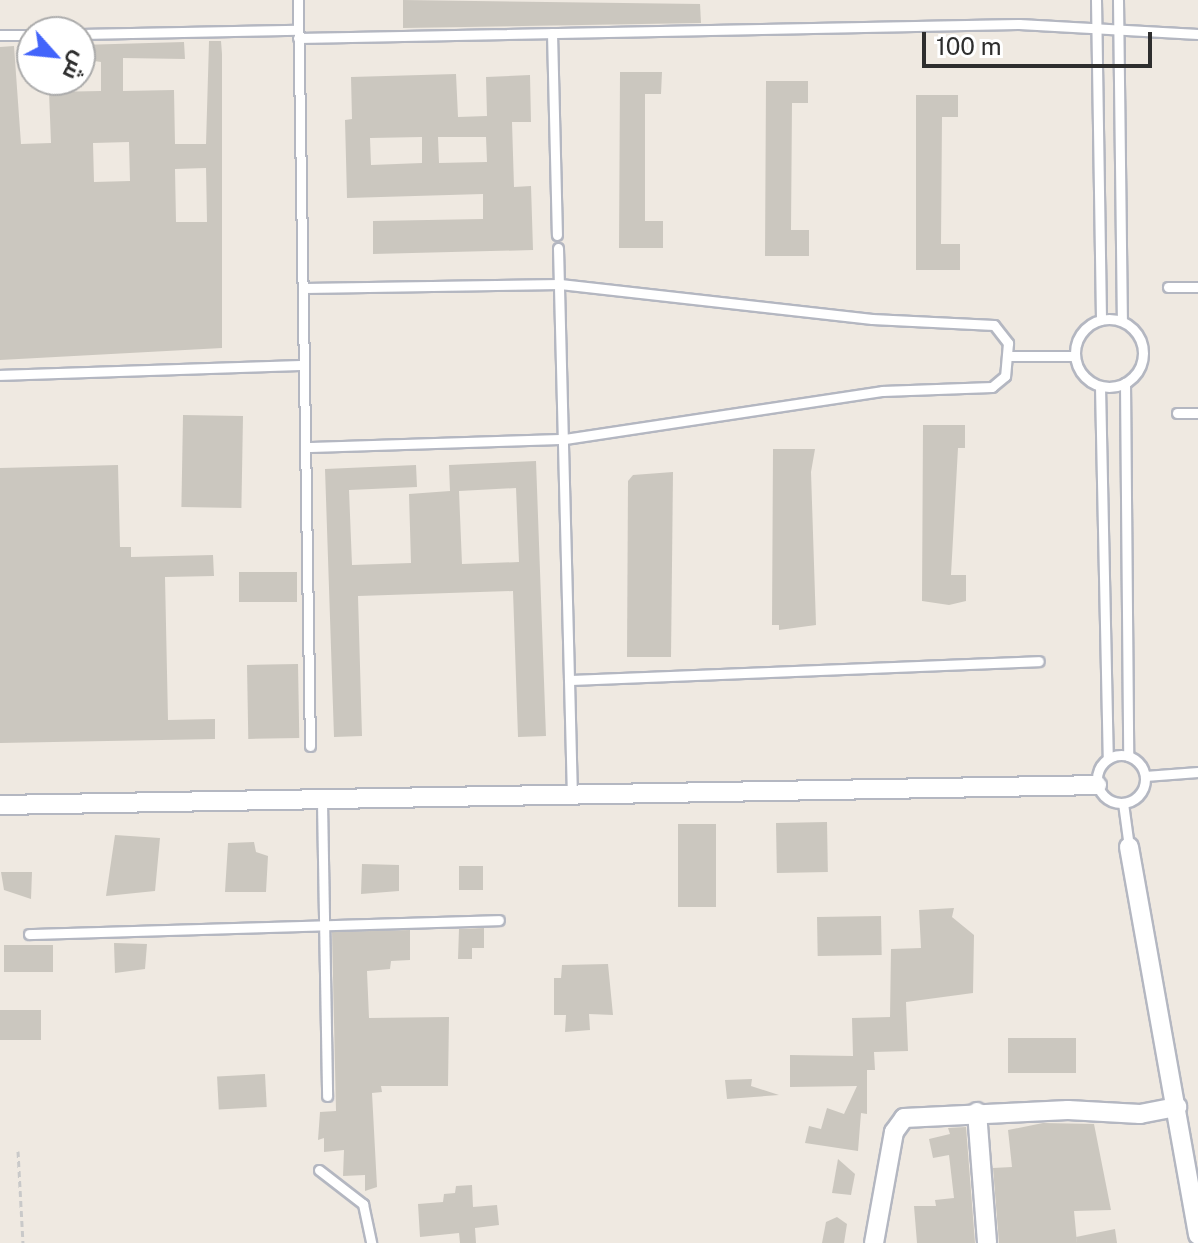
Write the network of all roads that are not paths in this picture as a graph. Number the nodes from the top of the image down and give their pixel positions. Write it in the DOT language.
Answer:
graph roads {
  1 [pos="298,0"];
  2 [pos="1096,0"];
  3 [pos="1118,0"];
  4 [pos="1096,30"];
  5 [pos="1119,31"];
  6 [pos="552,33"];
  7 [pos="96,34"];
  8 [pos="298,34"];
  9 [pos="1198,34"];
  10 [pos="557,235"];
  11 [pos="558,248"];
  12 [pos="560,284"];
  13 [pos="1168,287"];
  14 [pos="1198,287"];
  15 [pos="304,288"];
  16 [pos="1101,320"];
  17 [pos="1122,321"];
  18 [pos="1008,356"];
  19 [pos="1075,356"];
  20 [pos="303,365"];
  21 [pos="0,375"];
  22 [pos="1125,383"];
  23 [pos="1100,386"];
  24 [pos="1177,413"];
  25 [pos="1198,413"];
  26 [pos="563,439"];
  27 [pos="307,447"];
  28 [pos="1039,661"];
  29 [pos="569,680"];
  30 [pos="310,746"];
  31 [pos="1128,756"];
  32 [pos="1108,759"];
  33 [pos="1198,772"];
  34 [pos="1145,776"];
  35 [pos="1097,785"];
  36 [pos="572,799"];
  37 [pos="322,802"];
  38 [pos="1123,803"];
  39 [pos="0,805"];
  40 [pos="1129,847"];
  41 [pos="499,920"];
  42 [pos="324,925"];
  43 [pos="29,934"];
  44 [pos="327,1096"];
  45 [pos="1177,1107"];
  46 [pos="977,1112"];
  47 [pos="319,1170"];
  48 [pos="1198,1235"];
  49 [pos="371,1243"];
  50 [pos="874,1243"];
  51 [pos="987,1243"];
  1 -- 8 [label="lane"];
  2 -- 4 [label="lane"];
  3 -- 5 [label="lane"];
  4 -- 5 [label="lane"];
  4 -- 6 [label="lane"];
  4 -- 16 [label="lane"];
  5 -- 9 [label="lane"];
  5 -- 17 [label="lane"];
  6 -- 8 [label="lane"];
  6 -- 10 [label="lane"];
  7 -- 8 [label="lane"];
  8 -- 15 [label="lane"];
  11 -- 12 [label="lane"];
  12 -- 15 [label="lane"];
  12 -- 18 [label="lane"];
  12 -- 26 [label="lane"];
  13 -- 14 [label="lane"];
  15 -- 20 [label="lane"];
  16 -- 17 [label="lane"];
  16 -- 19 [label="lane"];
  17 -- 22 [label="lane"];
  18 -- 19 [label="lane"];
  18 -- 26 [label="lane"];
  19 -- 23 [label="lane"];
  20 -- 21 [label="lane"];
  20 -- 27 [label="lane"];
  22 -- 23 [label="lane"];
  22 -- 31 [label="lane"];
  23 -- 32 [label="lane"];
  24 -- 25 [label="lane"];
  26 -- 27 [label="lane"];
  26 -- 29 [label="lane"];
  27 -- 30 [label="lane"];
  28 -- 29 [label="lane"];
  29 -- 36 [label="lane"];
  31 -- 32 [label="lane"];
  31 -- 34 [label="lane"];
  32 -- 35 [label="lane"];
  33 -- 34 [label="lane"];
  34 -- 38 [label="lane"];
  35 -- 36 [label="street"];
  35 -- 38 [label="lane"];
  36 -- 37 [label="street"];
  37 -- 39 [label="street"];
  37 -- 42 [label="lane"];
  38 -- 40 [label="lane"];
  40 -- 45 [label="street"];
  41 -- 42 [label="lane"];
  42 -- 43 [label="lane"];
  42 -- 44 [label="lane"];
  45 -- 46 [label="street"];
  45 -- 48 [label="street"];
  46 -- 50 [label="street"];
  46 -- 51 [label="street"];
  47 -- 49 [label="lane"];
}
